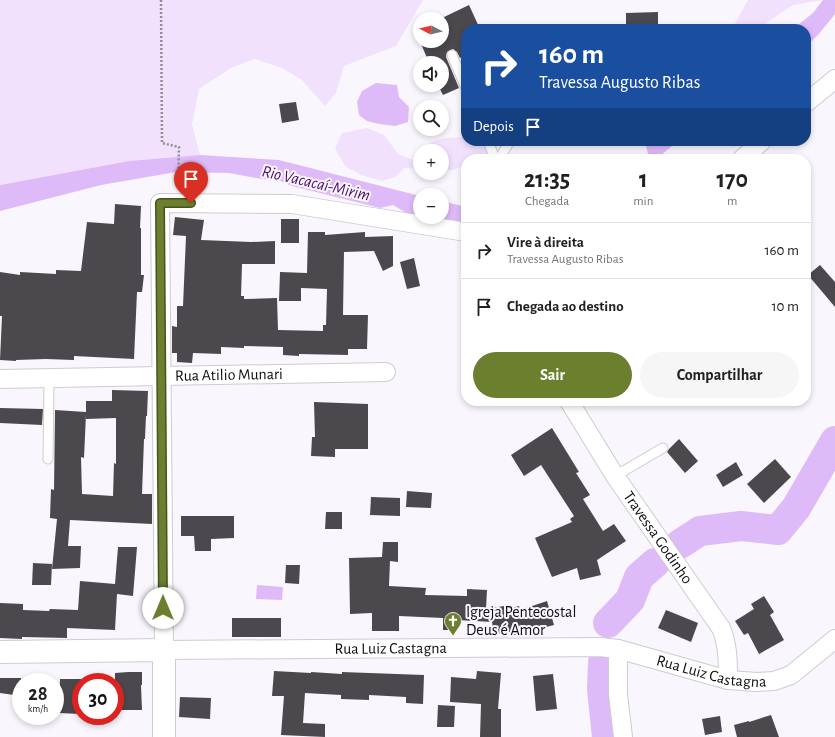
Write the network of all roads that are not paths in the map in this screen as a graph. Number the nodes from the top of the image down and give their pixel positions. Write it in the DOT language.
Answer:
graph roads {
  1 [pos="452,55"];
  2 [pos="461,76"];
  3 [pos="835,79"];
  4 [pos="811,99"];
  5 [pos="756,146"];
  6 [pos="748,154"];
  7 [pos="461,231"];
  8 [pos="386,372"];
  9 [pos="161,376"];
  10 [pos="49,378"];
  11 [pos="0,379"];
  12 [pos="572,406"];
  13 [pos="663,448"];
  14 [pos="48,459"];
  15 [pos="615,476"];
  16 [pos="835,639"];
  17 [pos="618,649"];
  18 [pos="164,650"];
  19 [pos="0,652"];
  20 [pos="728,680"];
  21 [pos="164,737"];
  22 [pos="623,737"];
  1 -- 2 [label="lane"];
  3 -- 4 [label="street"];
  5 -- 6 [label="street"];
  7 -- 9 [label="street"];
  8 -- 9 [label="street, Rua Atilio Munari"];
  9 -- 10 [label="street, Rua Atilio Munari"];
  9 -- 18 [label="street"];
  10 -- 11 [label="street, Rua Atilio Munari"];
  10 -- 14 [label="lane"];
  12 -- 15 [label="street, Travessa Godinho"];
  13 -- 15 [label="lane"];
  15 -- 20 [label="street, Travessa Godinho"];
  16 -- 20 [label="street, Rua Luiz Castagna"];
  17 -- 18 [label="street, Rua Luiz Castagna"];
  17 -- 20 [label="street, Rua Luiz Castagna"];
  17 -- 22 [label="street"];
  18 -- 19 [label="street, Rua Luiz Castagna"];
  18 -- 21 [label="street"];
}
